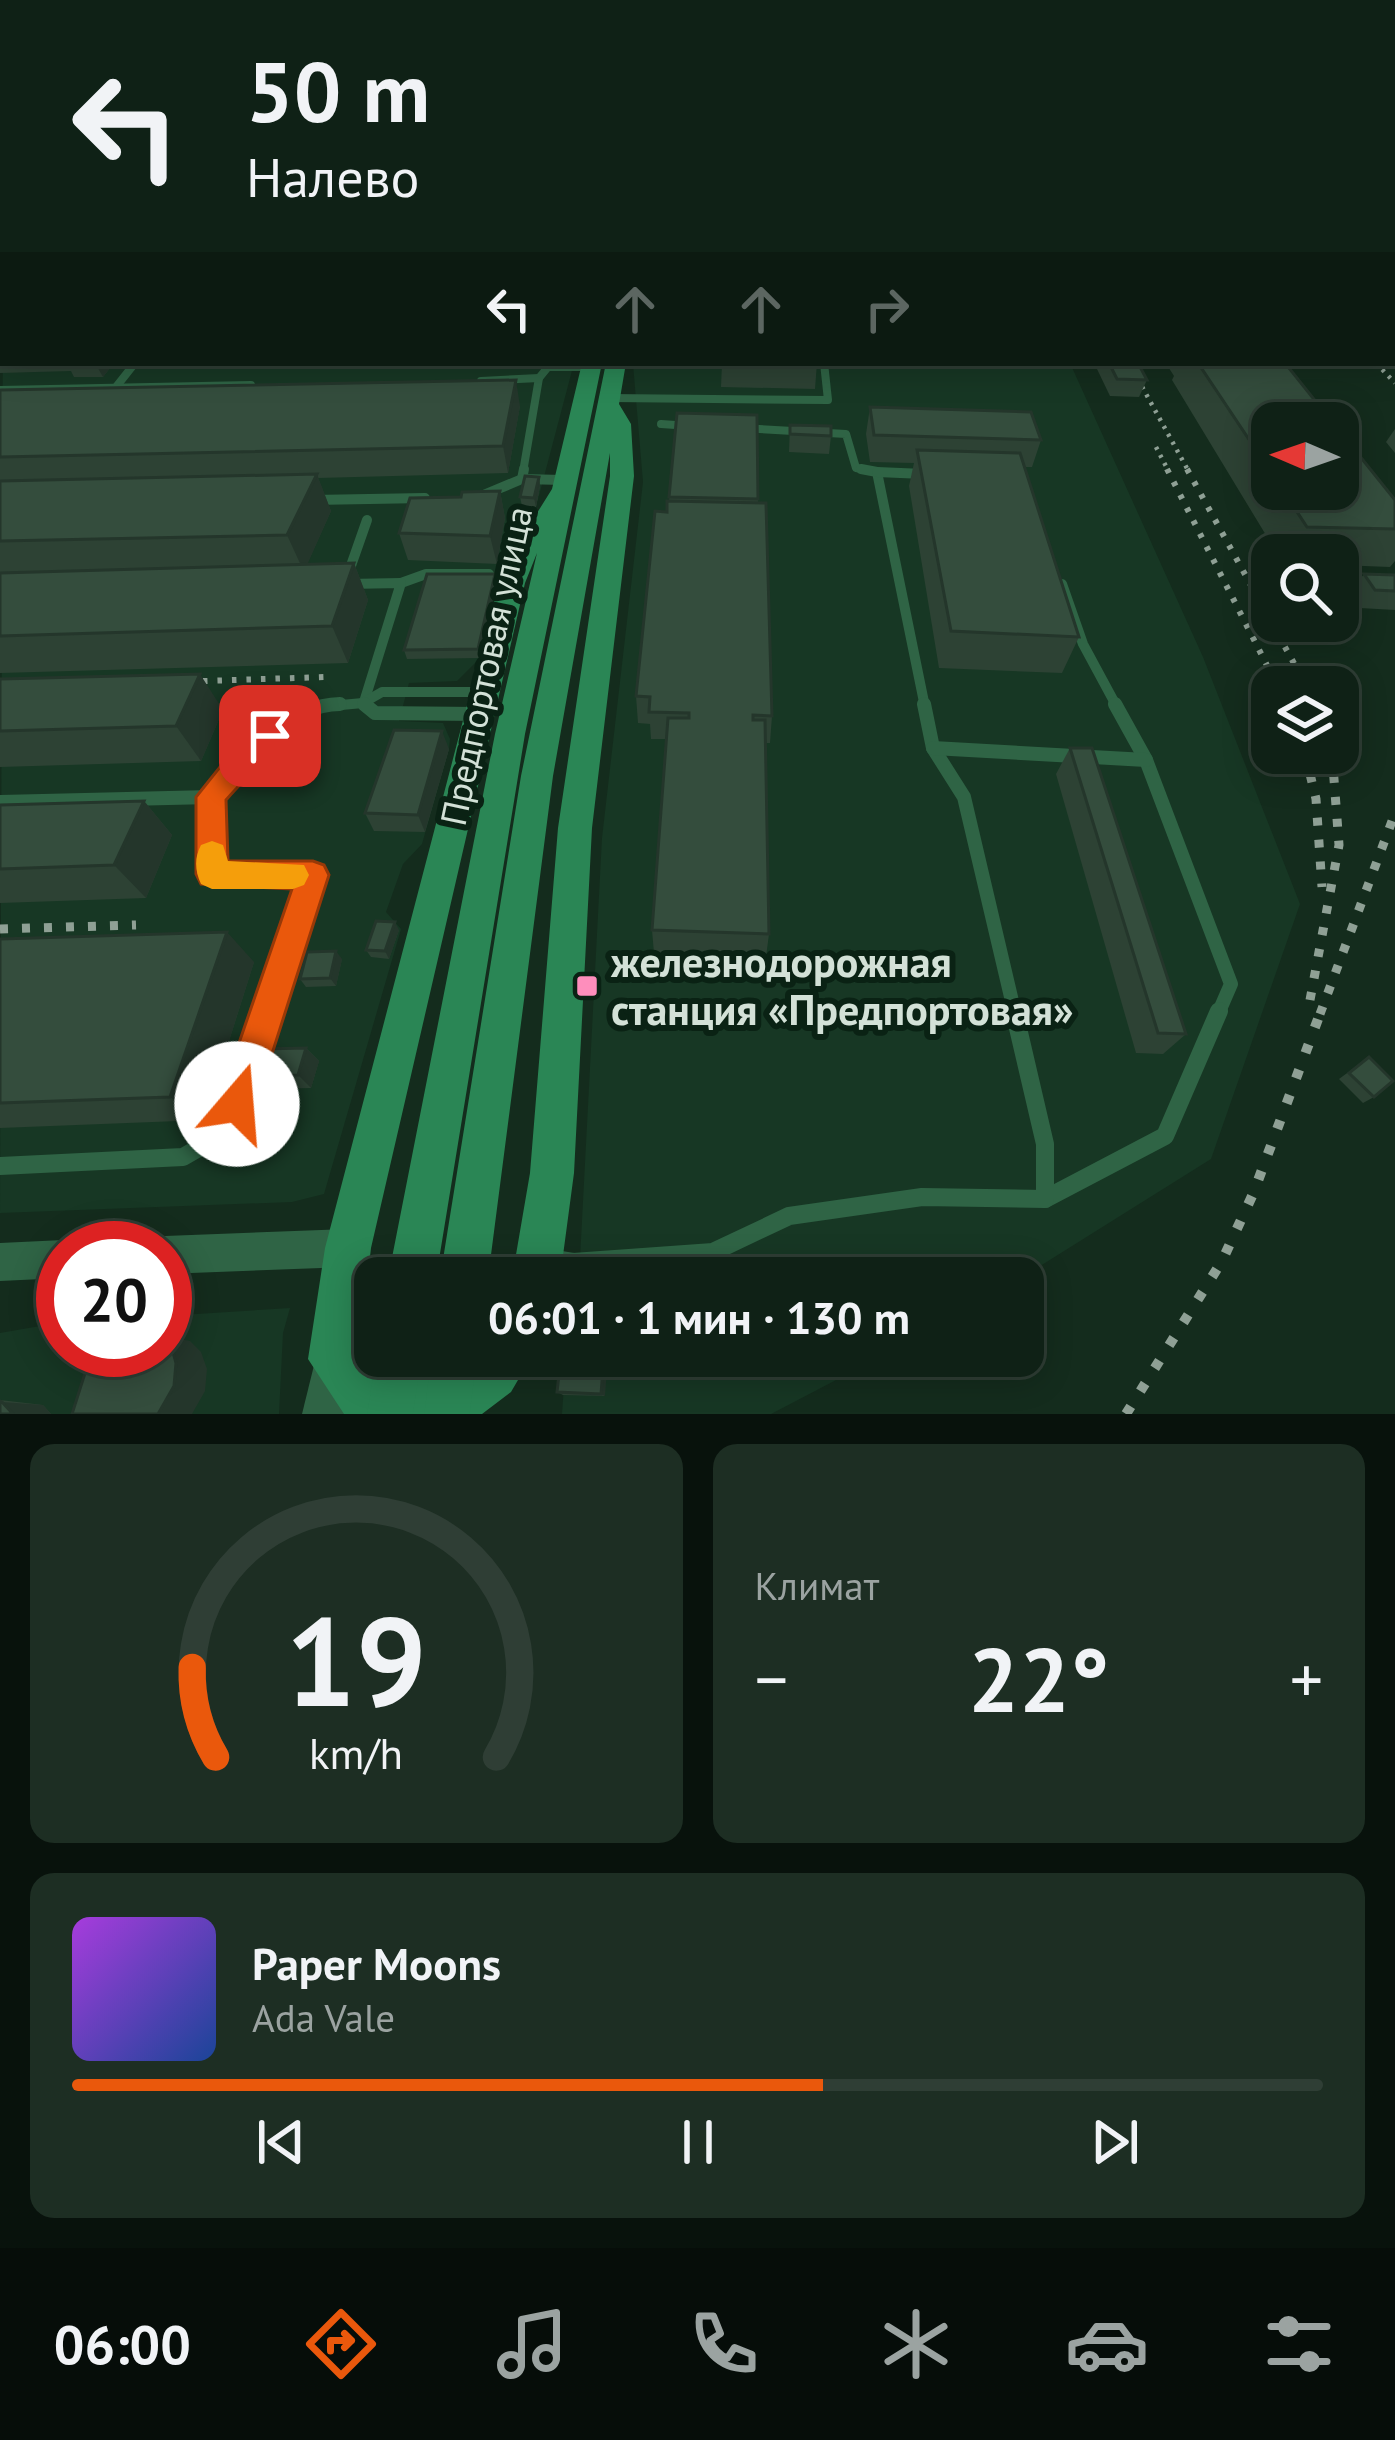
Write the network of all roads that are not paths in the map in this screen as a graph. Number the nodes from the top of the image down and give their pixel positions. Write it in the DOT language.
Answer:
graph roads {
  1 [pos="133,366"];
  2 [pos="570,366"];
  3 [pos="592,366"];
  4 [pos="615,366"];
  5 [pos="824,366"];
  6 [pos="539,378"];
  7 [pos="475,381"];
  8 [pos="274,385"];
  9 [pos="116,387"];
  10 [pos="0,390"];
  11 [pos="609,398"];
  12 [pos="661,424"];
  13 [pos="707,427"];
  14 [pos="730,428"];
  15 [pos="877,472"];
  16 [pos="940,475"];
  17 [pos="522,479"];
  18 [pos="562,487"];
  19 [pos="478,497"];
  20 [pos="431,498"];
  21 [pos="287,500"];
  22 [pos="367,520"];
  23 [pos="1054,562"];
  24 [pos="489,574"];
  25 [pos="401,583"];
  26 [pos="345,584"];
  27 [pos="322,585"];
  28 [pos="363,703"];
  29 [pos="485,703"];
  30 [pos="933,748"];
  31 [pos="1146,760"];
  32 [pos="211,797"];
  33 [pos="0,802"];
  34 [pos="0,1166"];
  35 [pos="1045,1199"];
  36 [pos="348,1248"];
  37 [pos="192,1254"];
  38 [pos="416,1257"];
  39 [pos="467,1257"];
  40 [pos="540,1257"];
  41 [pos="643,1257"];
  42 [pos="36,1260"];
  43 [pos="0,1262"];
  44 [pos="333,1359"];
  45 [pos="408,1377"];
  46 [pos="442,1377"];
  47 [pos="490,1377"];
  48 [pos="422,1412"];
  49 [pos="323,1414"];
  1 -- 9 [label="lane"];
  2 -- 6 [label="lane"];
  3 -- 18 [label="main road, Предпортовая улица"];
  4 -- 11 [label="main road, Предпортовая улица"];
  5 -- 11 [label="lane"];
  6 -- 7 [label="lane"];
  6 -- 17 [label="lane"];
  8 -- 9 [label="lane"];
  9 -- 10 [label="lane"];
  11 -- 39 [label="main road, Предпортовая улица"];
  11 -- 40 [label="main road"];
  12 -- 13 [label="lane"];
  14 -- 15 [label="lane"];
  15 -- 16 [label="lane"];
  15 -- 30 [label="lane"];
  17 -- 18 [label="lane"];
  17 -- 19 [label="lane"];
  18 -- 29 [label="main road"];
  18 -- 38 [label="main road, Предпортовая улица"];
  20 -- 21 [label="lane"];
  22 -- 26 [label="lane"];
  23 -- 31 [label="lane"];
  24 -- 25 [label="lane"];
  25 -- 26 [label="lane"];
  25 -- 28 [label="lane"];
  26 -- 27 [label="lane"];
  28 -- 29 [label="lane"];
  28 -- 29 [label="lane"];
  28 -- 32 [label="lane"];
  29 -- 36 [label="main road"];
  30 -- 31 [label="lane"];
  30 -- 35 [label="lane"];
  31 -- 35 [label="lane"];
  32 -- 33 [label="lane"];
  32 -- 34 [label="lane"];
  35 -- 41 [label="lane"];
  36 -- 37 [label="street"];
  36 -- 44 [label="main road"];
  42 -- 43 [label="street"];
  44 -- 48 [label="main road"];
  44 -- 49 [label="street"];
  45 -- 48 [label="main road, bridge"];
  46 -- 48 [label="main road, bridge"];
  47 -- 48 [label="main road"];
}
